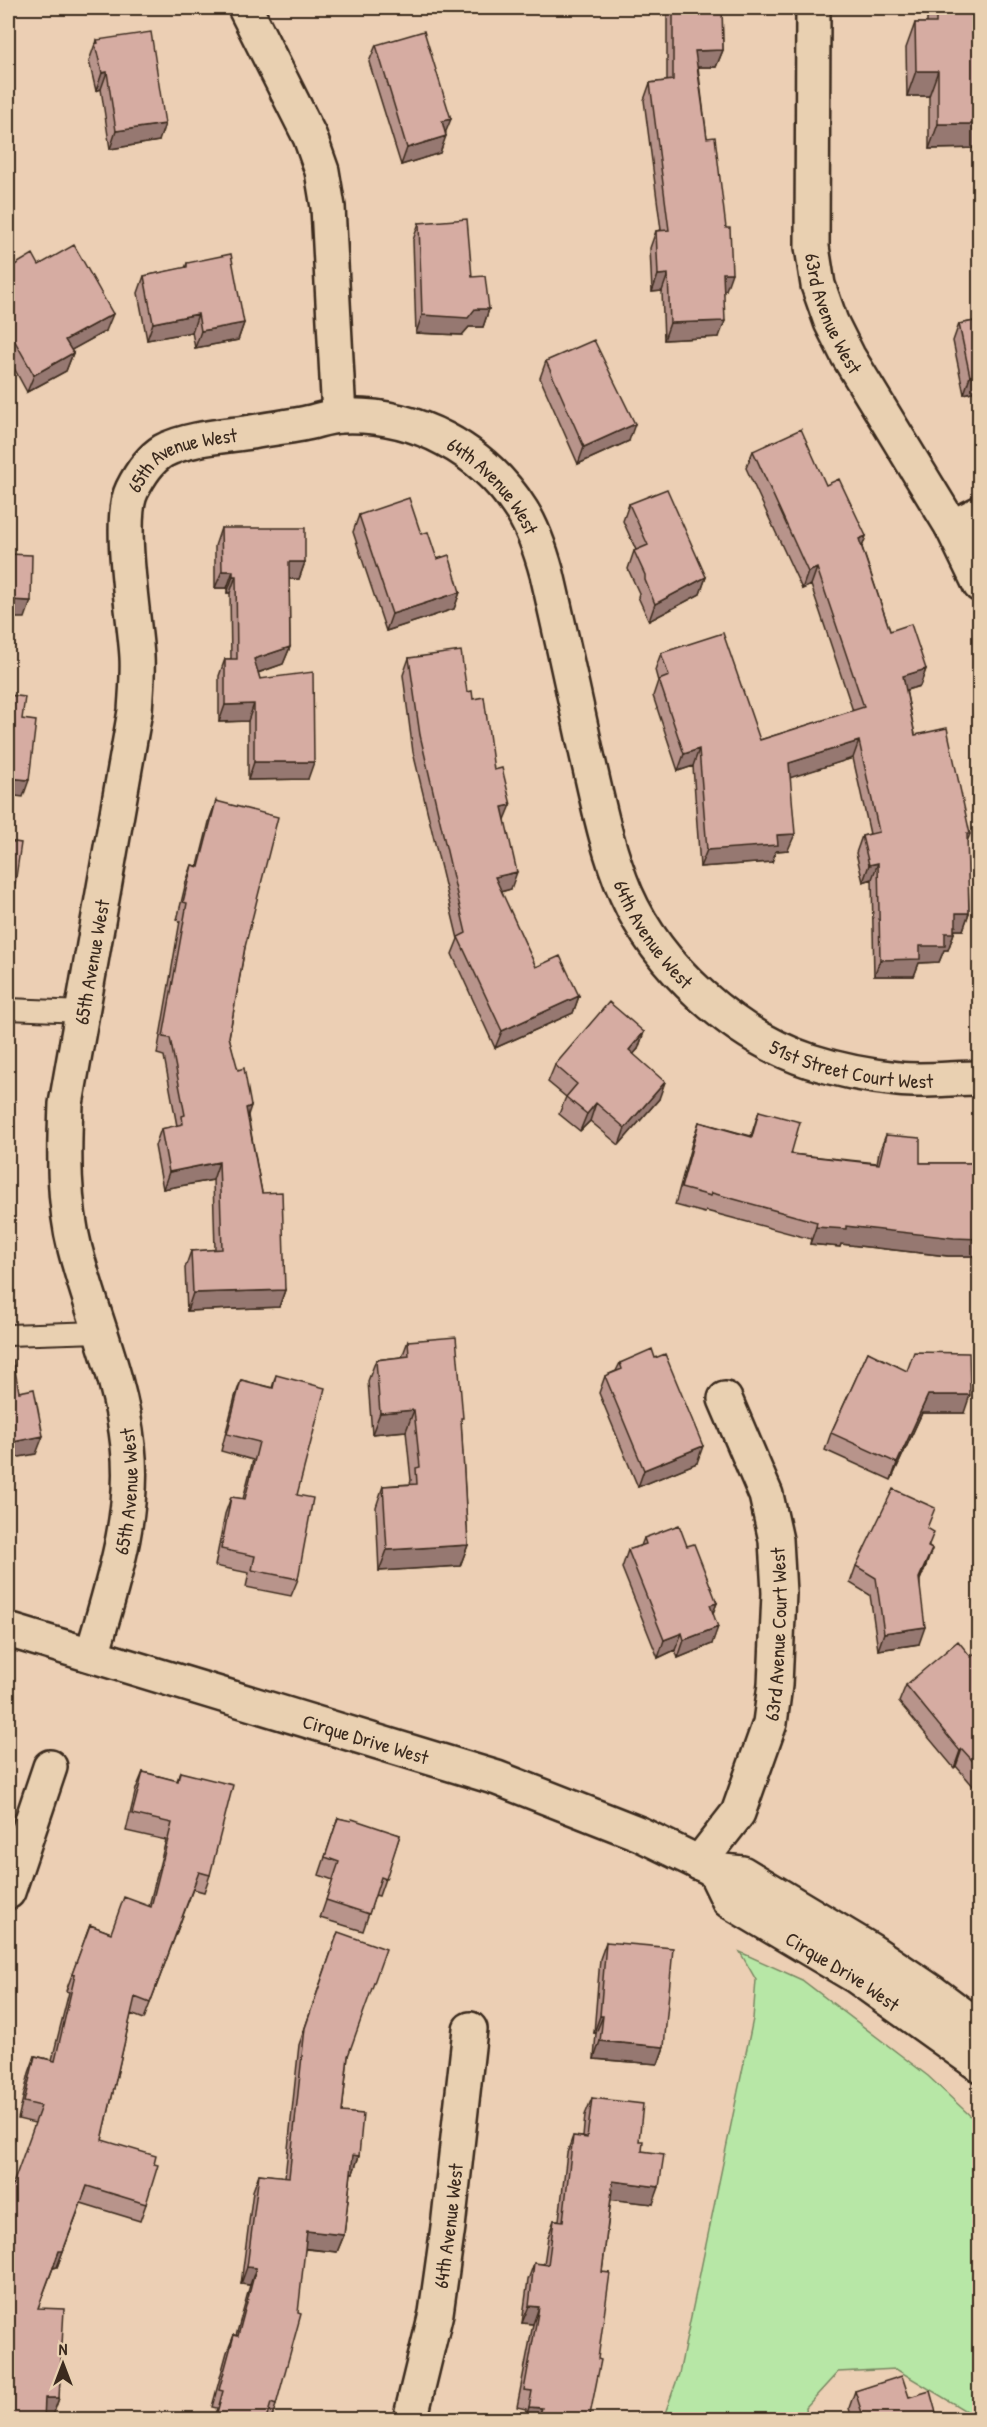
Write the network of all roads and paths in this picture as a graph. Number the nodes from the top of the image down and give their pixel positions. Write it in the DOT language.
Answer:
graph roads {
  1 [pos="245,8"];
  2 [pos="813,8"];
  3 [pos="339,416"];
  4 [pos="966,520"];
  5 [pos="980,585"];
  6 [pos="8,1009"];
  7 [pos="82,1012"];
  8 [pos="732,1020"];
  9 [pos="980,1078"];
  10 [pos="99,1332"];
  11 [pos="8,1335"];
  12 [pos="725,1399"];
  13 [pos="8,1630"];
  14 [pos="92,1655"];
  15 [pos="50,1767"];
  16 [pos="707,1867"];
  17 [pos="8,1892"];
  18 [pos="980,2028"];
  19 [pos="470,2029"];
  20 [pos="980,2065"];
  21 [pos="410,2420"];
  1 -- 3 [label="street"];
  2 -- 4 [label="street, 63rd Avenue West"];
  3 -- 7 [label="street, 65th Avenue West"];
  3 -- 8 [label="street, 64th Avenue West"];
  4 -- 5 [label="street, 63rd Avenue West"];
  6 -- 7 [label="lane"];
  7 -- 10 [label="street, 65th Avenue West"];
  8 -- 9 [label="street, 51st Street Court West"];
  10 -- 11 [label="lane"];
  10 -- 14 [label="street, 65th Avenue West"];
  12 -- 16 [label="street, 63rd Avenue Court West"];
  13 -- 14 [label="street, Cirque Drive West"];
  14 -- 16 [label="street, Cirque Drive West"];
  15 -- 17 [label="street"];
  16 -- 18 [label="street, Cirque Drive West"];
  16 -- 20 [label="street, Cirque Drive West"];
  19 -- 21 [label="street, 64th Avenue West"];
}
